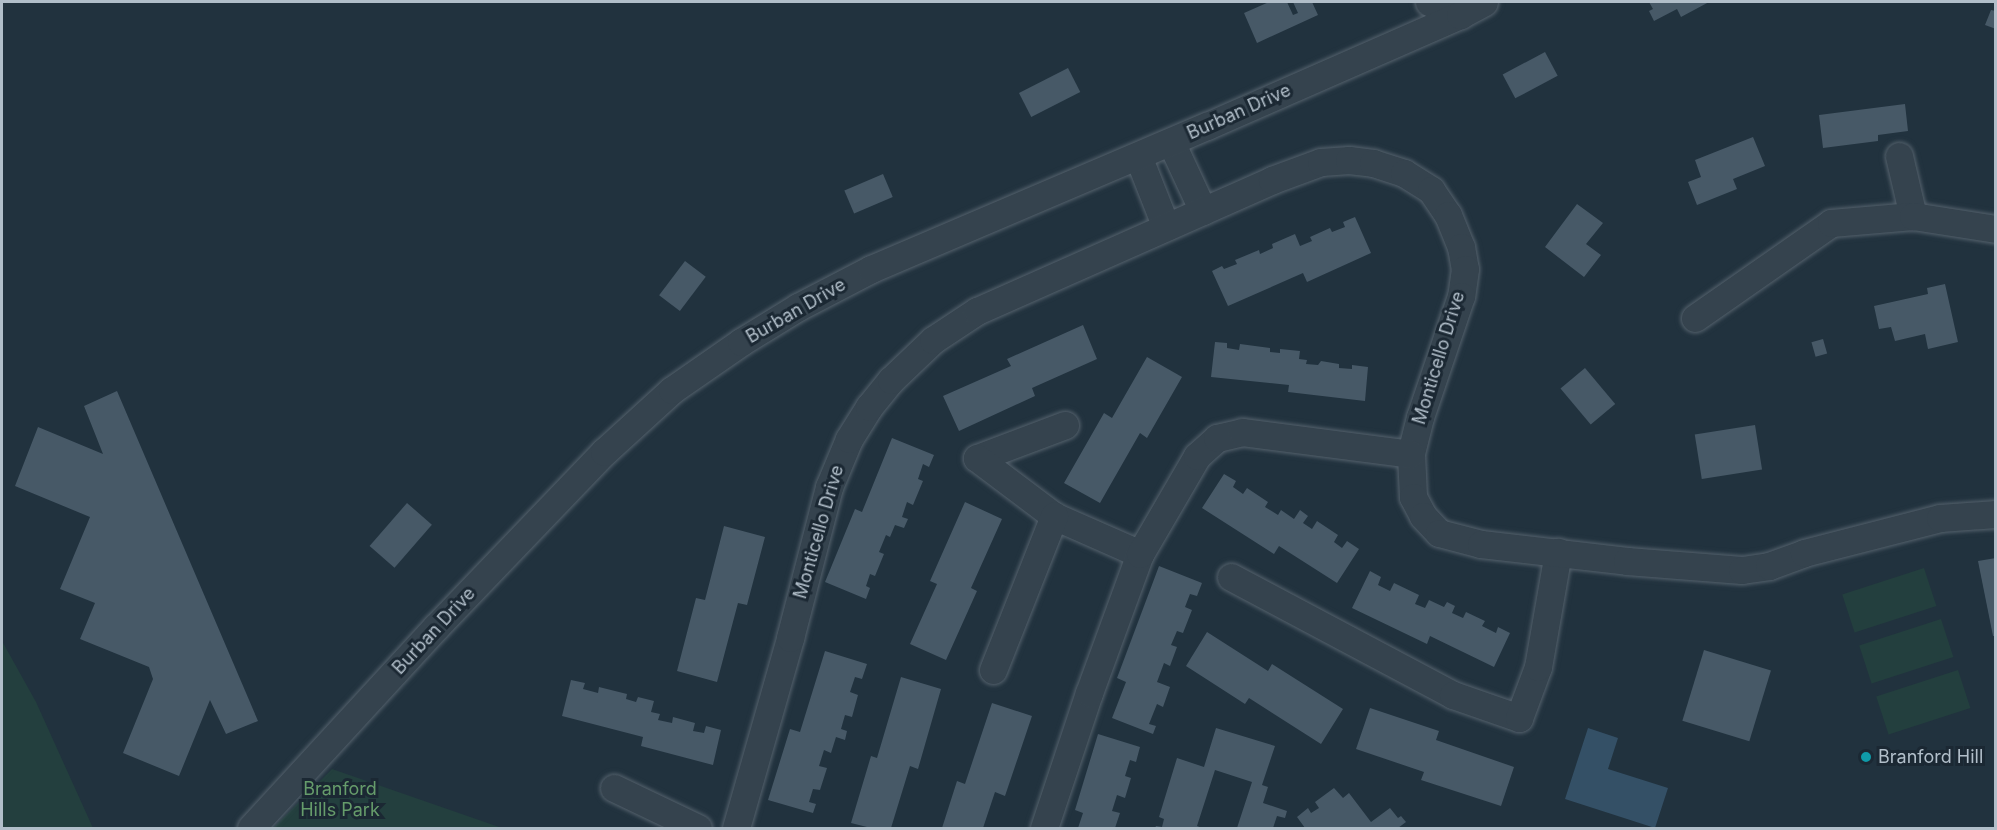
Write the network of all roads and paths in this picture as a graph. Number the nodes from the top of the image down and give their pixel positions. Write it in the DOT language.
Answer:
graph roads {
  1 [pos="1429,2"];
  2 [pos="1484,2"];
  3 [pos="1460,15"];
  4 [pos="1171,142"];
  5 [pos="1138,156"];
  6 [pos="1899,156"];
  7 [pos="1203,211"];
  8 [pos="1913,216"];
  9 [pos="1166,227"];
  10 [pos="1995,229"];
  11 [pos="1695,318"];
  12 [pos="1065,425"];
  13 [pos="1411,454"];
  14 [pos="1995,514"];
  15 [pos="1054,516"];
  16 [pos="1558,552"];
  17 [pos="1140,554"];
  18 [pos="1231,577"];
  19 [pos="993,670"];
  20 [pos="614,788"];
  21 [pos="251,828"];
  22 [pos="698,828"];
  23 [pos="736,828"];
  24 [pos="1044,828"];
  1 -- 3 [label="street"];
  2 -- 3 [label="street, Burban Drive"];
  3 -- 4 [label="street, Burban Drive"];
  4 -- 5 [label="street, Burban Drive"];
  4 -- 7 [label="street"];
  5 -- 9 [label="street"];
  5 -- 21 [label="street, Burban Drive"];
  6 -- 8 [label="street"];
  7 -- 9 [label="street, Monticello Drive"];
  7 -- 13 [label="street, Monticello Drive"];
  8 -- 10 [label="street"];
  8 -- 11 [label="street"];
  9 -- 23 [label="street, Monticello Drive"];
  12 -- 15 [label="street"];
  13 -- 16 [label="street, Monticello Drive"];
  13 -- 17 [label="street"];
  14 -- 16 [label="street, Monticello Drive"];
  15 -- 17 [label="street"];
  15 -- 19 [label="street"];
  16 -- 18 [label="street"];
  17 -- 24 [label="street"];
  20 -- 22 [label="street"];
}
